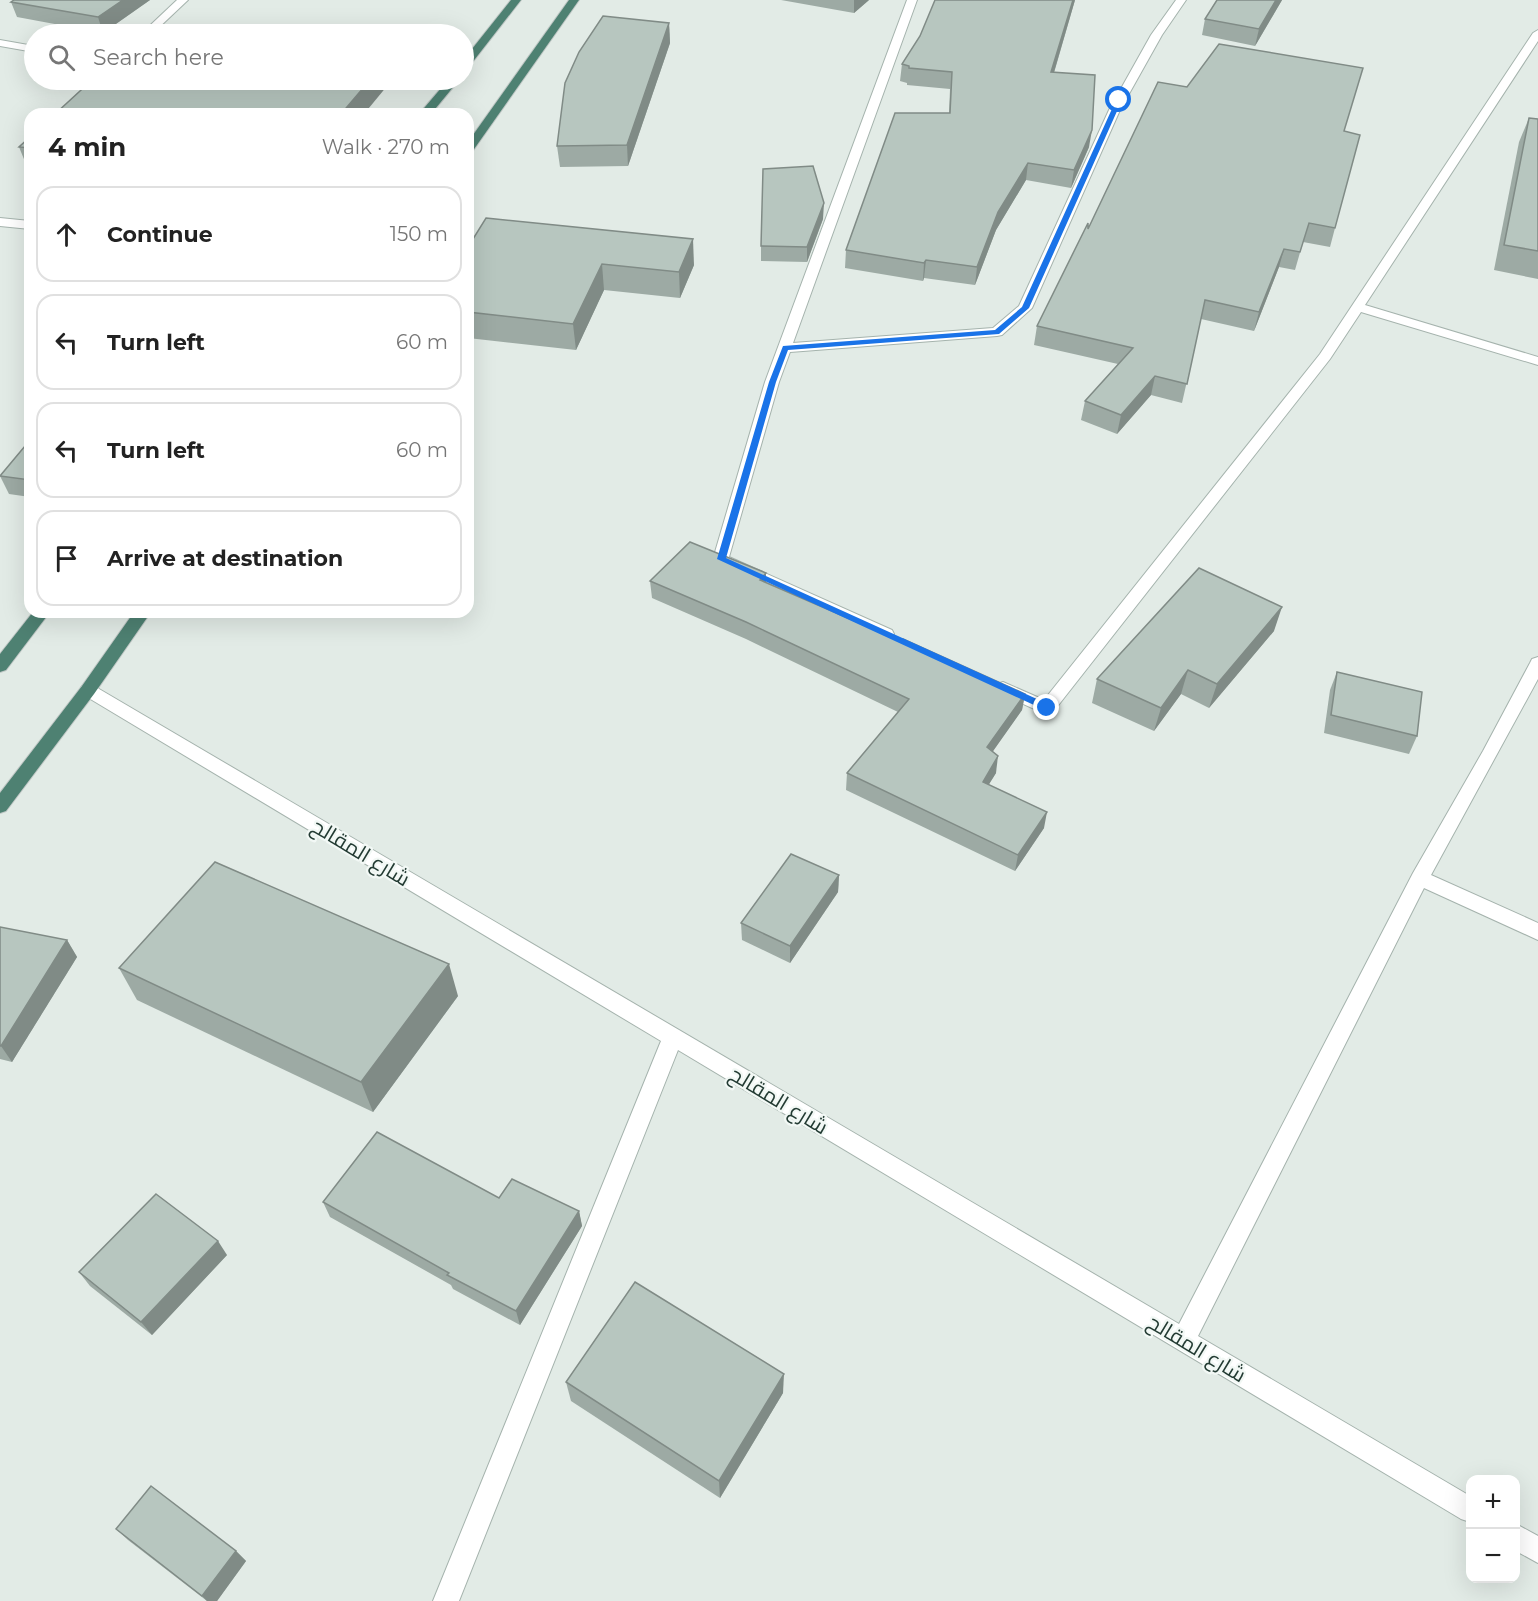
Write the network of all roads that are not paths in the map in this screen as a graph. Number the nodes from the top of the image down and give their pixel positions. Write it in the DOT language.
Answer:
graph roads {
  1 [pos="183,0"];
  2 [pos="516,0"];
  3 [pos="574,0"];
  4 [pos="912,0"];
  5 [pos="1181,0"];
  6 [pos="157,24"];
  7 [pos="1538,33"];
  8 [pos="0,43"];
  9 [pos="24,47"];
  10 [pos="474,53"];
  11 [pos="445,90"];
  12 [pos="430,108"];
  13 [pos="474,142"];
  14 [pos="0,222"];
  15 [pos="24,224"];
  16 [pos="1359,307"];
  17 [pos="785,348"];
  18 [pos="1538,361"];
  19 [pos="37,618"];
  20 [pos="139,618"];
  21 [pos="895,638"];
  22 [pos="1538,663"];
  23 [pos="0,666"];
  24 [pos="992,683"];
  25 [pos="88,690"];
  26 [pos="0,806"];
  27 [pos="1420,878"];
  28 [pos="1538,932"];
  29 [pos="673,1038"];
  30 [pos="1183,1340"];
  31 [pos="1466,1508"];
  32 [pos="1520,1540"];
  33 [pos="1538,1550"];
  34 [pos="446,1601"];
  1 -- 6 [label="street"];
  2 -- 10 [label="highway"];
  3 -- 13 [label="highway"];
  4 -- 17 [label="street"];
  5 -- 17 [label="street"];
  7 -- 16 [label="street"];
  8 -- 9 [label="street"];
  11 -- 12 [label="highway"];
  14 -- 15 [label="street"];
  16 -- 18 [label="street"];
  16 -- 24 [label="street"];
  17 -- 21 [label="street"];
  19 -- 23 [label="highway"];
  20 -- 25 [label="highway"];
  22 -- 27 [label="street"];
  25 -- 26 [label="highway"];
  25 -- 29 [label="street, شارع المقالح"];
  27 -- 28 [label="street"];
  27 -- 30 [label="street"];
  29 -- 30 [label="street, شارع المقالح"];
  29 -- 34 [label="street"];
  30 -- 31 [label="street, شارع المقالح"];
  32 -- 33 [label="street"];
}
